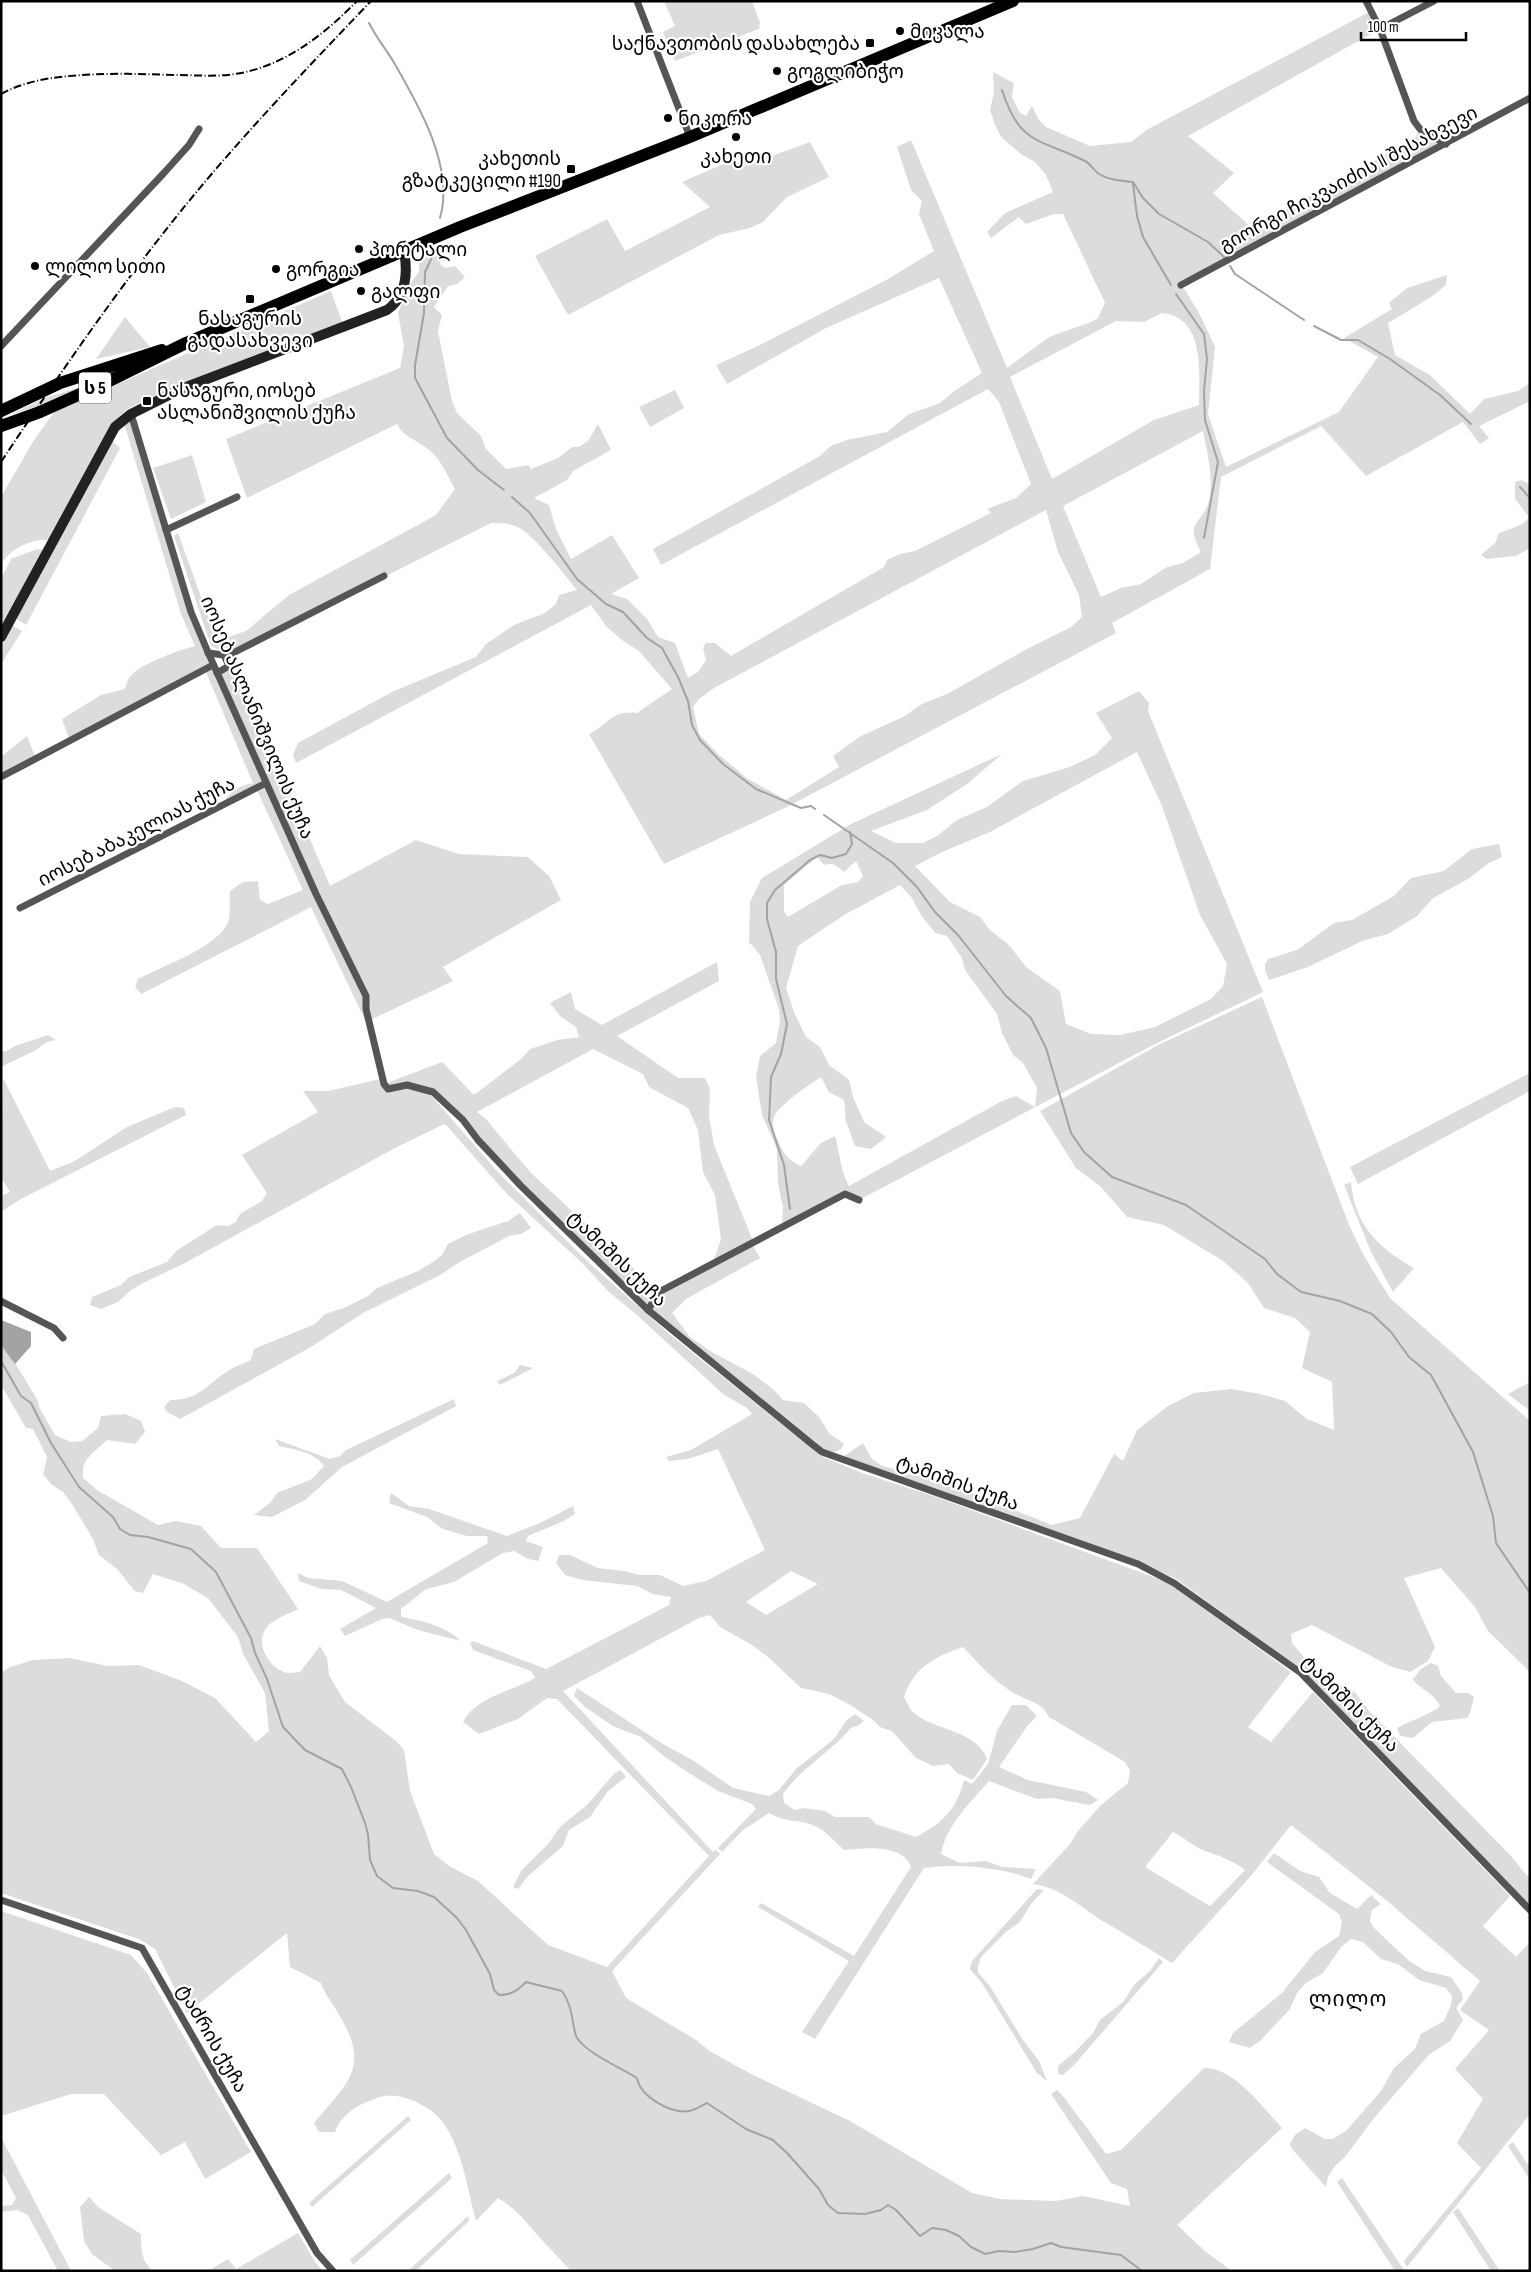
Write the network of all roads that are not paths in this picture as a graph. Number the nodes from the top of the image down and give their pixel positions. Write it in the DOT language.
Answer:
graph roads {
  1 [pos="637,1"];
  2 [pos="1366,1"];
  3 [pos="1434,1"];
  4 [pos="1005,3"];
  5 [pos="1380,29"];
  6 [pos="1530,98"];
  7 [pos="199,129"];
  8 [pos="690,137"];
  9 [pos="1446,144"];
  10 [pos="404,251"];
  11 [pos="1181,285"];
  12 [pos="186,343"];
  13 [pos="1,346"];
  14 [pos="1,411"];
  15 [pos="131,414"];
  16 [pos="1,426"];
  17 [pos="237,497"];
  18 [pos="166,530"];
  19 [pos="384,576"];
  20 [pos="1,637"];
  21 [pos="208,653"];
  22 [pos="224,655"];
  23 [pos="213,665"];
  24 [pos="217,672"];
  25 [pos="1,777"];
  26 [pos="266,783"];
  27 [pos="20,908"];
  28 [pos="384,1084"];
  29 [pos="860,1200"];
  30 [pos="1,1301"];
  31 [pos="648,1310"];
  32 [pos="63,1338"];
  33 [pos="1,1900"];
  34 [pos="1530,1910"];
  35 [pos="334,2271"];
  1 -- 8 [label="street"];
  2 -- 5 [label="street"];
  3 -- 5 [label="street"];
  4 -- 8 [label="highway, ს 5"];
  5 -- 9 [label="street"];
  6 -- 9 [label="street, გიორგი ჩიკვაიძის II შესახვევი"];
  7 -- 13 [label="street"];
  8 -- 10 [label="highway, ს 5"];
  9 -- 11 [label="street, გიორგი ჩიკვაიძის II შესახვევი"];
  10 -- 12 [label="highway, ს 5"];
  10 -- 15 [label="street"];
  12 -- 14 [label="highway, ს 5"];
  12 -- 16 [label="highway, ს 5"];
  15 -- 18 [label="street, იოსებ ასლანიშვილის ქუჩა"];
  15 -- 20 [label="street"];
  17 -- 18 [label="street"];
  18 -- 21 [label="street, იოსებ ასლანიშვილის ქუჩა"];
  19 -- 22 [label="street"];
  21 -- 22 [label="street"];
  21 -- 23 [label="street, იოსებ ასლანიშვილის ქუჩა"];
  22 -- 24 [label="street"];
  23 -- 24 [label="street, იოსებ ასლანიშვილის ქუჩა"];
  23 -- 25 [label="street"];
  24 -- 26 [label="street, იოსებ ასლანიშვილის ქუჩა"];
  26 -- 27 [label="street, იოსებ აბაკელიას ქუჩა"];
  26 -- 28 [label="street, იოსებ ასლანიშვილის ქუჩა"];
  28 -- 31 [label="street, ტამიშის ქუჩა"];
  29 -- 31 [label="street"];
  30 -- 32 [label="street"];
  31 -- 34 [label="street, ტამიშის ქუჩა"];
  33 -- 35 [label="street, ტაძრის ქუჩა"];
}
